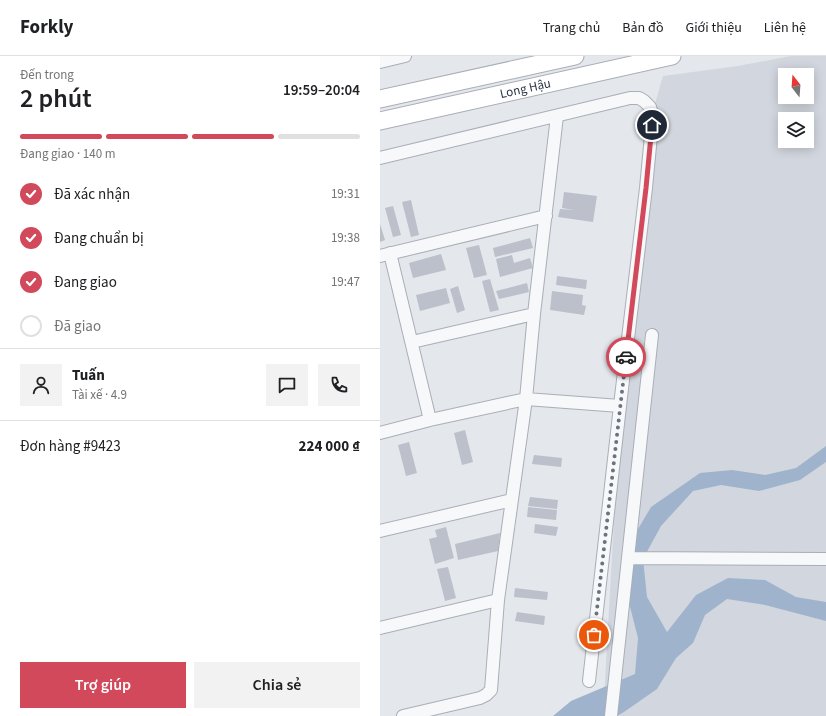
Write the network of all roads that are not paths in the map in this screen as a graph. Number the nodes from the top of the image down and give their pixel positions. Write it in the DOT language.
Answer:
graph roads {
  1 [pos="405,56"];
  2 [pos="575,56"];
  3 [pos="667,57"];
  4 [pos="380,62"];
  5 [pos="380,99"];
  6 [pos="557,116"];
  7 [pos="380,121"];
  8 [pos="380,158"];
  9 [pos="546,216"];
  10 [pos="385,255"];
  11 [pos="534,314"];
  12 [pos="652,335"];
  13 [pos="412,342"];
  14 [pos="526,399"];
  15 [pos="620,406"];
  16 [pos="430,420"];
  17 [pos="380,433"];
  18 [pos="512,500"];
  19 [pos="380,531"];
  20 [pos="628,558"];
  21 [pos="826,559"];
  22 [pos="498,600"];
  23 [pos="380,628"];
  24 [pos="589,681"];
  25 [pos="403,716"];
  26 [pos="611,716"];
  1 -- 4 [label="street"];
  2 -- 5 [label="main road, Long Hậu"];
  3 -- 7 [label="main road, Long Hậu"];
  6 -- 8 [label="street"];
  6 -- 9 [label="street"];
  6 -- 15 [label="street"];
  9 -- 10 [label="street"];
  9 -- 11 [label="street"];
  10 -- 13 [label="street"];
  11 -- 13 [label="street"];
  11 -- 14 [label="street"];
  12 -- 20 [label="street"];
  13 -- 16 [label="street"];
  14 -- 15 [label="street"];
  14 -- 16 [label="street"];
  14 -- 18 [label="street"];
  15 -- 24 [label="street"];
  16 -- 17 [label="street"];
  18 -- 19 [label="street"];
  18 -- 22 [label="street"];
  20 -- 21 [label="street"];
  20 -- 26 [label="street"];
  22 -- 23 [label="street"];
  22 -- 25 [label="street"];
}
